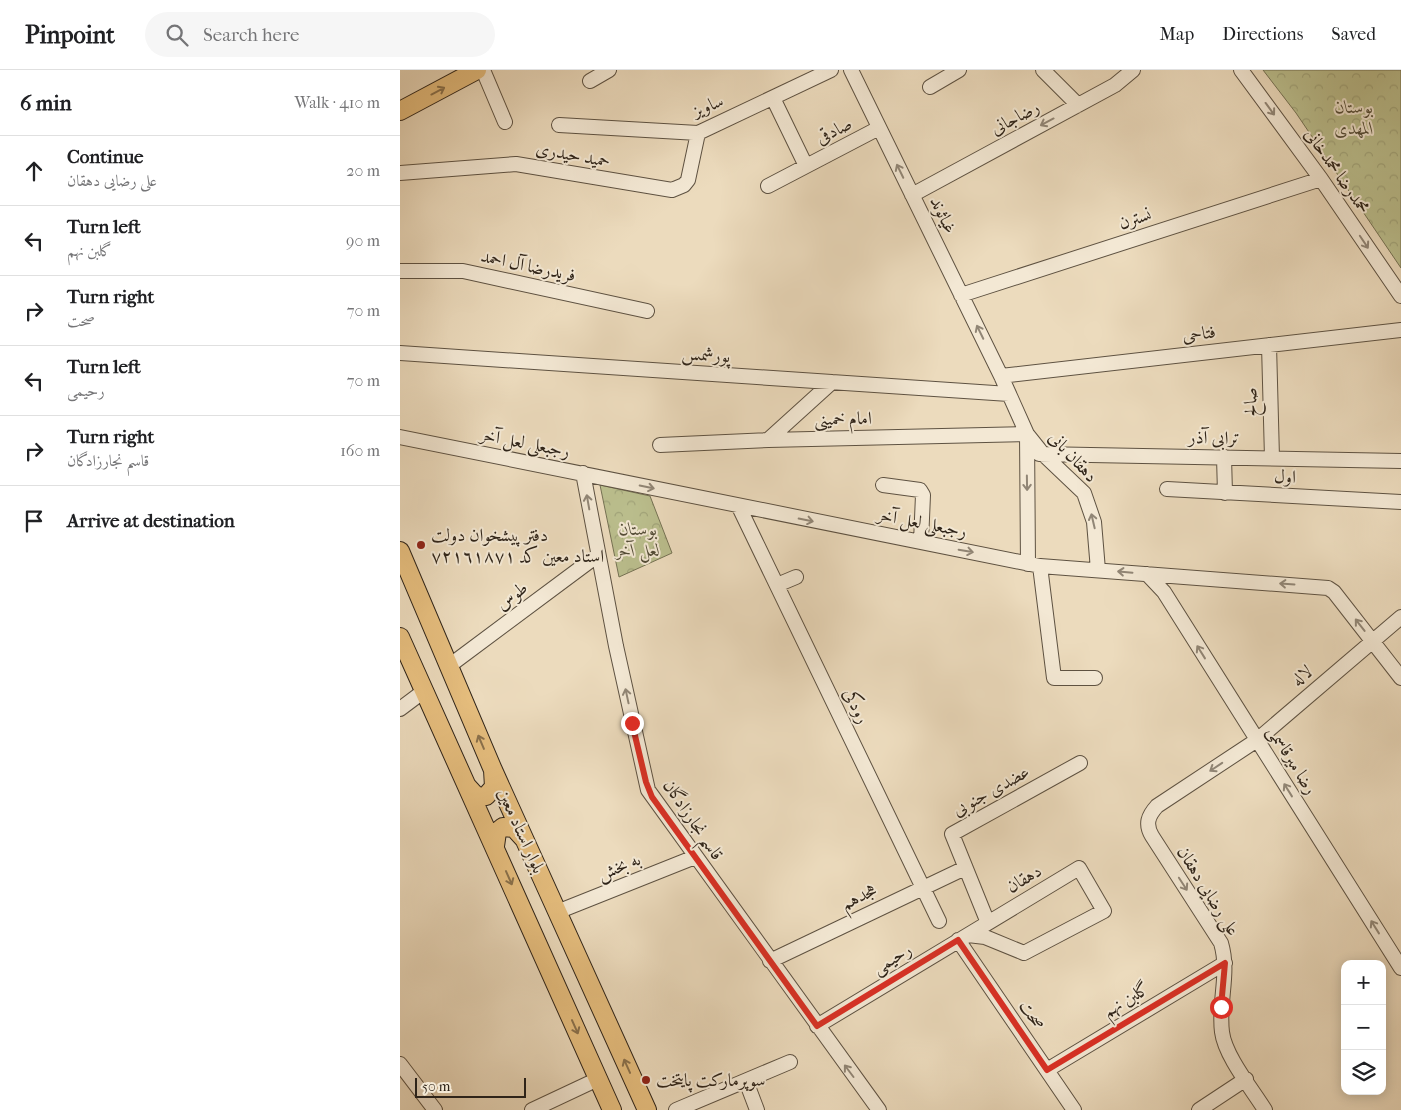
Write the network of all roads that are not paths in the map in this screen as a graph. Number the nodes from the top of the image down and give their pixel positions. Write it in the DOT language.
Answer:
graph roads {
  1 [pos="477,70"];
  2 [pos="483,70"];
  3 [pos="609,70"];
  4 [pos="831,70"];
  5 [pos="851,70"];
  6 [pos="959,70"];
  7 [pos="1043,70"];
  8 [pos="1134,70"];
  9 [pos="1240,70"];
  10 [pos="457,75"];
  11 [pos="590,81"];
  12 [pos="930,87"];
  13 [pos="773,98"];
  14 [pos="1078,105"];
  15 [pos="400,111"];
  16 [pos="505,122"];
  17 [pos="559,125"];
  18 [pos="879,128"];
  19 [pos="698,133"];
  20 [pos="806,166"];
  21 [pos="400,174"];
  22 [pos="1321,179"];
  23 [pos="768,186"];
  24 [pos="912,195"];
  25 [pos="400,271"];
  26 [pos="961,295"];
  27 [pos="1401,296"];
  28 [pos="647,311"];
  29 [pos="1401,330"];
  30 [pos="1269,345"];
  31 [pos="400,353"];
  32 [pos="1001,376"];
  33 [pos="832,382"];
  34 [pos="1009,394"];
  35 [pos="1027,434"];
  36 [pos="400,437"];
  37 [pos="768,440"];
  38 [pos="660,445"];
  39 [pos="1026,453"];
  40 [pos="1043,454"];
  41 [pos="1224,457"];
  42 [pos="1272,458"];
  43 [pos="1401,461"];
  44 [pos="583,473"];
  45 [pos="883,485"];
  46 [pos="1167,490"];
  47 [pos="1225,493"];
  48 [pos="1401,502"];
  49 [pos="739,507"];
  50 [pos="920,542"];
  51 [pos="400,551"];
  52 [pos="598,556"];
  53 [pos="1034,565"];
  54 [pos="1098,570"];
  55 [pos="1147,574"];
  56 [pos="796,577"];
  57 [pos="777,585"];
  58 [pos="1401,617"];
  59 [pos="400,637"];
  60 [pos="1372,641"];
  61 [pos="449,666"];
  62 [pos="1095,678"];
  63 [pos="1401,678"];
  64 [pos="424,691"];
  65 [pos="400,709"];
  66 [pos="1257,740"];
  67 [pos="1080,763"];
  68 [pos="493,770"];
  69 [pos="462,780"];
  70 [pos="526,842"];
  71 [pos="495,846"];
  72 [pos="695,857"];
  73 [pos="965,868"];
  74 [pos="923,888"];
  75 [pos="558,912"];
  76 [pos="939,921"];
  77 [pos="988,923"];
  78 [pos="963,938"];
  79 [pos="770,961"];
  80 [pos="1225,963"];
  81 [pos="1401,968"];
  82 [pos="817,1026"];
  83 [pos="790,1062"];
  84 [pos="400,1064"];
  85 [pos="1047,1070"];
  86 [pos="598,1079"];
  87 [pos="1246,1079"];
  88 [pos="746,1081"];
  89 [pos="436,1110"];
  90 [pos="532,1110"];
  91 [pos="612,1110"];
  92 [pos="647,1110"];
  93 [pos="676,1110"];
  94 [pos="757,1110"];
  95 [pos="879,1110"];
  96 [pos="1074,1110"];
  97 [pos="1199,1110"];
  98 [pos="1265,1110"];
  1 -- 10 [label="main road"];
  2 -- 16 [label="street"];
  3 -- 11 [label="street"];
  4 -- 13 [label="street, ساویز"];
  5 -- 18 [label="street, غیاثوند"];
  6 -- 12 [label="street"];
  7 -- 14 [label="street"];
  8 -- 14 [label="street, رضاجانی"];
  9 -- 22 [label="street, محمدرضا محمدخانی, one-way"];
  15 -- 10 [label="main road, one-way"];
  13 -- 19 [label="street, ساویز"];
  13 -- 20 [label="street, صادقی"];
  14 -- 24 [label="street, رضاجانی, one-way"];
  17 -- 19 [label="street, ساویز"];
  18 -- 20 [label="street, صادقی"];
  24 -- 18 [label="street, غیاثوند, one-way"];
  19 -- 21 [label="street, حمید حیدری"];
  20 -- 23 [label="street, صادقی"];
  22 -- 26 [label="street, نسترن"];
  22 -- 27 [label="street, محمدرضا محمدخانی, one-way"];
  24 -- 26 [label="street, غیاثوند"];
  25 -- 28 [label="street, فریدرضا آل احمد"];
  32 -- 26 [label="street, غیاثوند, one-way"];
  29 -- 30 [label="street, فتاحی"];
  30 -- 32 [label="street, فتاحی"];
  30 -- 42 [label="street, صالح"];
  31 -- 33 [label="street, پورشمس"];
  32 -- 34 [label="street, دهقان بانی"];
  33 -- 34 [label="street, پورشمس"];
  33 -- 37 [label="street"];
  34 -- 35 [label="street, دهقان بانی"];
  35 -- 37 [label="street, امام خمینی"];
  35 -- 39 [label="street"];
  35 -- 40 [label="street, دهقان بانی"];
  36 -- 44 [label="street, رجبعلی لعل آخر"];
  37 -- 38 [label="street, امام خمینی"];
  39 -- 40 [label="street, ترابی آذر"];
  39 -- 53 [label="street, one-way"];
  40 -- 41 [label="street, ترابی آذر"];
  54 -- 40 [label="street, دهقان بانی, one-way"];
  41 -- 42 [label="street, ترابی آذر"];
  41 -- 47 [label="street"];
  42 -- 43 [label="street, ترابی آذر"];
  44 -- 49 [label="street, رجبعلی لعل آخر, one-way"];
  52 -- 44 [label="street, قاسم نجارزادگان, one-way"];
  45 -- 50 [label="street"];
  46 -- 47 [label="street, اول"];
  47 -- 48 [label="street, اول"];
  49 -- 50 [label="street, رجبعلی لعل آخر, one-way"];
  49 -- 57 [label="street, رودکی"];
  50 -- 53 [label="street, رجبعلی لعل آخر, one-way"];
  51 -- 61 [label="main road, بلوار استاد معین"];
  52 -- 61 [label="street, طوس"];
  72 -- 52 [label="street, قاسم نجارزادگان, one-way"];
  53 -- 54 [label="street, رجبعلی لعل آخر"];
  53 -- 62 [label="street"];
  55 -- 54 [label="street, رجبعلی لعل آخر, one-way"];
  60 -- 55 [label="street, رجبعلی لعل آخر, one-way"];
  66 -- 55 [label="street, رضا میرقاسمی, one-way"];
  56 -- 57 [label="street"];
  57 -- 74 [label="street, رودکی"];
  58 -- 60 [label="street, لاله"];
  59 -- 64 [label="main road, بلوار استاد معین"];
  60 -- 63 [label="street, رجبعلی لعل آخر"];
  60 -- 66 [label="street, لاله"];
  68 -- 61 [label="main road, بلوار استاد معین, one-way"];
  64 -- 65 [label="street"];
  64 -- 69 [label="main road, بلوار استاد معین"];
  66 -- 80 [label="street, علی رضایی دهقان, one-way"];
  81 -- 66 [label="street, رضا میرقاسمی, one-way"];
  67 -- 73 [label="street, عضدی جنوبی"];
  68 -- 69 [label="main road"];
  68 -- 70 [label="main road, بلوار استاد معین"];
  69 -- 71 [label="main road, بلوار استاد معین"];
  70 -- 71 [label="main road"];
  70 -- 75 [label="main road, بلوار استاد معین"];
  71 -- 86 [label="main road, بلوار استاد معین, one-way"];
  72 -- 75 [label="street, به بخش"];
  72 -- 79 [label="street, قاسم نجارزادگان"];
  73 -- 74 [label="street, هجدهم"];
  73 -- 77 [label="street"];
  74 -- 76 [label="street, رودکی"];
  74 -- 79 [label="street, هجدهم"];
  92 -- 75 [label="main road, بلوار استاد معین, one-way"];
  77 -- 78 [label="street, رحیمی"];
  77 -- 78 [label="street, دهقان"];
  78 -- 82 [label="street, رحیمی"];
  78 -- 85 [label="street, صحت"];
  79 -- 82 [label="street, قاسم نجارزادگان"];
  80 -- 85 [label="street, گلبن نهم"];
  80 -- 87 [label="street, علی رضایی دهقان"];
  95 -- 82 [label="street, قاسم نجارزادگان, one-way"];
  83 -- 88 [label="street"];
  84 -- 89 [label="street"];
  85 -- 96 [label="street, صحت"];
  86 -- 90 [label="street"];
  86 -- 91 [label="main road, بلوار استاد معین"];
  87 -- 97 [label="street"];
  87 -- 98 [label="street, علی رضایی دهقان"];
  88 -- 93 [label="street"];
  88 -- 94 [label="street"];
}
